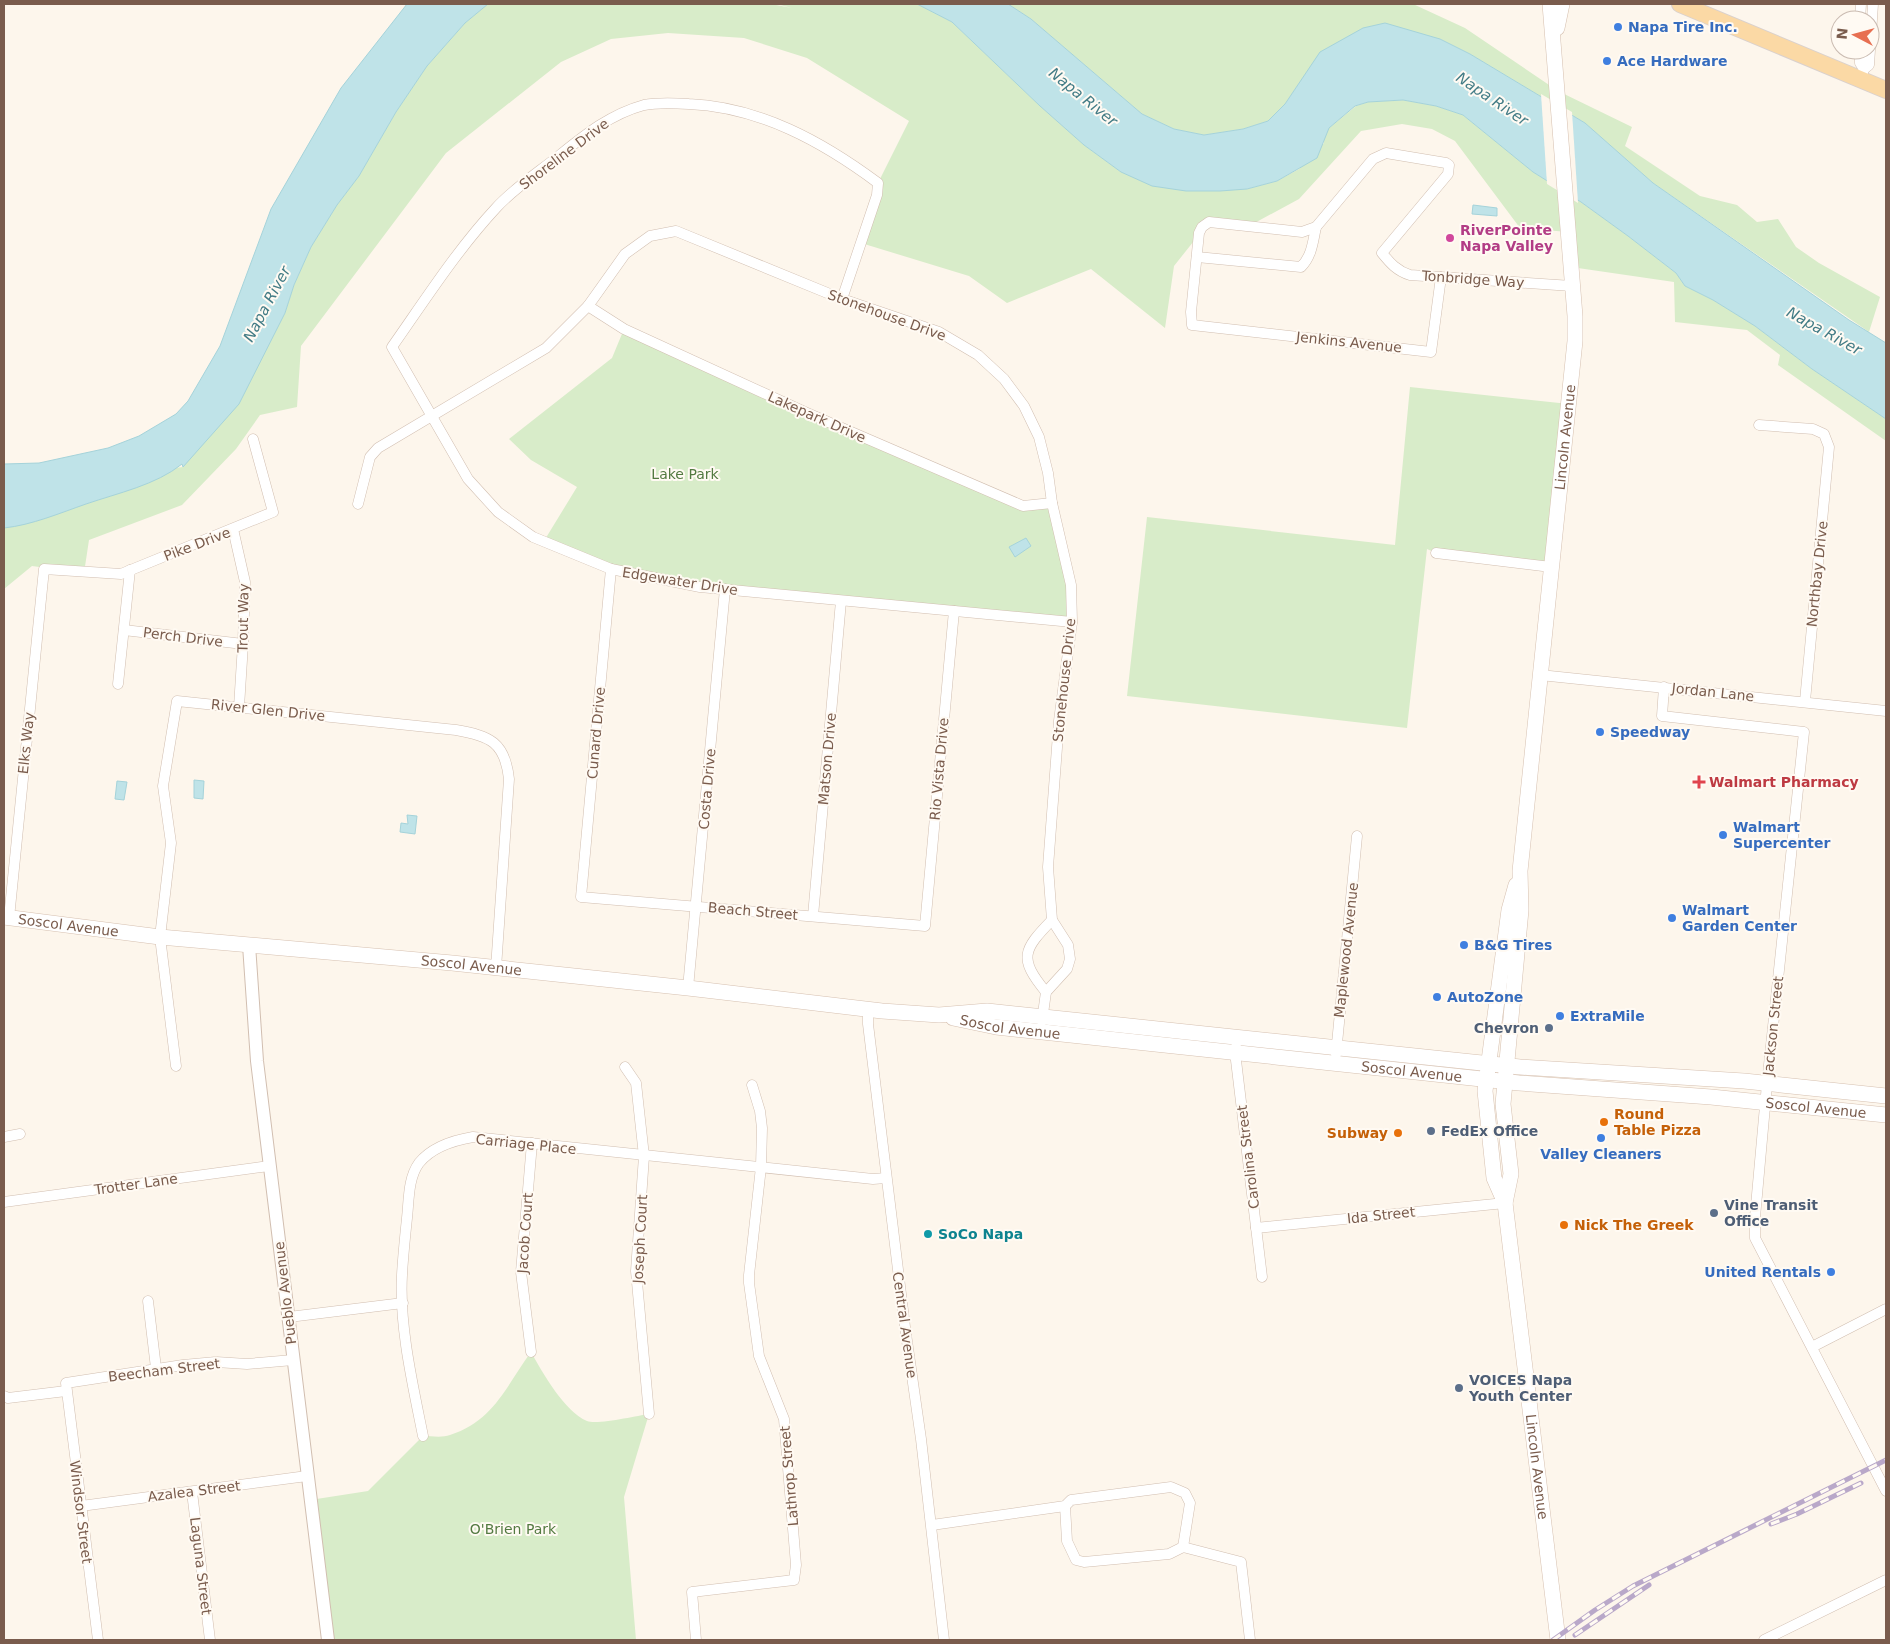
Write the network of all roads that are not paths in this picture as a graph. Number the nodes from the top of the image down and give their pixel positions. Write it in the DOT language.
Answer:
graph roads {
  1 [pos="1550,4"];
  2 [pos="1562,4"];
  3 [pos="1680,4"];
  4 [pos="1873,4"];
  5 [pos="1554,50"];
  6 [pos="1860,60"];
  7 [pos="1863,74"];
  8 [pos="1886,90"];
  9 [pos="1316,227"];
  10 [pos="1197,257"];
  11 [pos="1442,277"];
  12 [pos="1572,286"];
  13 [pos="842,299"];
  14 [pos="588,306"];
  15 [pos="392,347"];
  16 [pos="432,417"];
  17 [pos="1759,425"];
  18 [pos="253,439"];
  19 [pos="1052,503"];
  20 [pos="358,504"];
  21 [pos="233,530"];
  22 [pos="1436,553"];
  23 [pos="1551,567"];
  24 [pos="44,569"];
  25 [pos="130,570"];
  26 [pos="612,570"];
  27 [pos="725,589"];
  28 [pos="840,601"];
  29 [pos="954,611"];
  30 [pos="1072,622"];
  31 [pos="124,630"];
  32 [pos="243,644"];
  33 [pos="1540,675"];
  34 [pos="118,684"];
  35 [pos="1664,687"];
  36 [pos="1805,701"];
  37 [pos="239,707"];
  38 [pos="1886,711"];
  39 [pos="1357,836"];
  40 [pos="1520,871"];
  41 [pos="582,897"];
  42 [pos="696,906"];
  43 [pos="813,916"];
  44 [pos="6,918"];
  45 [pos="1052,920"];
  46 [pos="925,926"];
  47 [pos="160,937"];
  48 [pos="249,945"];
  49 [pos="496,968"];
  50 [pos="688,988"];
  51 [pos="1046,992"];
  52 [pos="868,1010"];
  53 [pos="1041,1024"];
  54 [pos="1236,1045"];
  55 [pos="1336,1056"];
  56 [pos="1488,1063"];
  57 [pos="1506,1065"];
  58 [pos="176,1066"];
  59 [pos="625,1067"];
  60 [pos="1486,1079"];
  61 [pos="1505,1082"];
  62 [pos="752,1084"];
  63 [pos="1767,1084"];
  64 [pos="1886,1096"];
  65 [pos="1765,1102"];
  66 [pos="1886,1115"];
  67 [pos="20,1134"];
  68 [pos="4,1137"];
  69 [pos="532,1144"];
  70 [pos="644,1156"];
  71 [pos="269,1166"];
  72 [pos="760,1166"];
  73 [pos="886,1178"];
  74 [pos="4,1202"];
  75 [pos="1505,1203"];
  76 [pos="1256,1228"];
  77 [pos="1262,1277"];
  78 [pos="148,1301"];
  79 [pos="403,1303"];
  80 [pos="1886,1310"];
  81 [pos="288,1317"];
  82 [pos="1812,1346"];
  83 [pos="531,1352"];
  84 [pos="293,1360"];
  85 [pos="156,1368"];
  86 [pos="66,1387"];
  87 [pos="4,1396"];
  88 [pos="649,1414"];
  89 [pos="423,1436"];
  90 [pos="307,1476"];
  91 [pos="1886,1491"];
  92 [pos="192,1492"];
  93 [pos="81,1506"];
  94 [pos="1065,1506"];
  95 [pos="932,1525"];
  96 [pos="1183,1547"];
  97 [pos="1886,1580"];
  98 [pos="98,1640"];
  99 [pos="210,1640"];
  100 [pos="328,1640"];
  101 [pos="696,1640"];
  102 [pos="944,1640"];
  103 [pos="1250,1640"];
  104 [pos="1558,1640"];
  105 [pos="1764,1640"];
  1 -- 5 [label="main road, Lincoln Avenue"];
  2 -- 5 [label="main road"];
  3 -- 7 [label="main road"];
  4 -- 7 [label="street"];
  5 -- 12 [label="main road, Lincoln Avenue"];
  6 -- 7 [label="street"];
  7 -- 8 [label="main road"];
  9 -- 10 [label="street"];
  9 -- 10 [label="street"];
  9 -- 11 [label="street, Tonbridge Way"];
  10 -- 11 [label="street, Jenkins Avenue"];
  11 -- 12 [label="street, Tonbridge Way"];
  12 -- 23 [label="main road, Lincoln Avenue"];
  13 -- 14 [label="street, Stonehouse Drive"];
  13 -- 15 [label="street, Shoreline Drive"];
  13 -- 19 [label="street, Stonehouse Drive"];
  14 -- 16 [label="street, Stonehouse Drive"];
  14 -- 19 [label="street, Lakepark Drive"];
  15 -- 16 [label="street, Edgewater Drive"];
  16 -- 20 [label="street, Stonehouse Drive"];
  16 -- 26 [label="street, Edgewater Drive"];
  17 -- 36 [label="street, Northbay Drive"];
  18 -- 21 [label="street, Pike Drive"];
  19 -- 30 [label="street, Stonehouse Drive"];
  21 -- 25 [label="street, Pike Drive"];
  21 -- 32 [label="street, Trout Way"];
  22 -- 23 [label="street"];
  23 -- 33 [label="main road, Lincoln Avenue"];
  24 -- 25 [label="street, Pike Drive"];
  24 -- 44 [label="street, Elks Way"];
  25 -- 31 [label="street"];
  26 -- 27 [label="street, Edgewater Drive"];
  26 -- 41 [label="street, Cunard Drive"];
  27 -- 28 [label="street, Edgewater Drive"];
  27 -- 42 [label="street, Costa Drive"];
  28 -- 29 [label="street, Edgewater Drive"];
  28 -- 43 [label="street, Matson Drive"];
  29 -- 30 [label="street, Edgewater Drive"];
  29 -- 46 [label="street, Rio Vista Drive"];
  30 -- 45 [label="street, Stonehouse Drive"];
  31 -- 32 [label="street, Perch Drive"];
  31 -- 34 [label="street"];
  32 -- 37 [label="street, Trout Way"];
  33 -- 35 [label="street, Jordan Lane"];
  33 -- 40 [label="main road, Lincoln Avenue"];
  35 -- 36 [label="street, Jordan Lane"];
  35 -- 63 [label="street, Jackson Street"];
  36 -- 38 [label="street, Jordan Lane"];
  37 -- 47 [label="street, River Glen Drive"];
  37 -- 49 [label="street, River Glen Drive"];
  39 -- 55 [label="street, Maplewood Avenue"];
  40 -- 56 [label="main road, Lincoln Avenue"];
  40 -- 57 [label="main road, Lincoln Avenue"];
  41 -- 42 [label="street, Beach Street"];
  42 -- 43 [label="street, Beach Street"];
  42 -- 50 [label="street, Costa Drive"];
  43 -- 46 [label="street, Beach Street"];
  44 -- 47 [label="main road, Soscol Avenue"];
  45 -- 51 [label="street, Stonehouse Drive"];
  45 -- 51 [label="street"];
  47 -- 48 [label="main road, Soscol Avenue"];
  47 -- 58 [label="street, River Glen Drive"];
  48 -- 49 [label="main road, Soscol Avenue"];
  48 -- 71 [label="street, Pueblo Avenue"];
  49 -- 50 [label="main road, Soscol Avenue"];
  50 -- 52 [label="main road, Soscol Avenue"];
  51 -- 53 [label="street"];
  52 -- 53 [label="main road, Soscol Avenue"];
  52 -- 73 [label="street, Central Avenue"];
  53 -- 54 [label="main road, Soscol Avenue"];
  54 -- 55 [label="main road, Soscol Avenue"];
  54 -- 76 [label="street, Carolina Street"];
  55 -- 56 [label="main road, Soscol Avenue"];
  55 -- 60 [label="main road, Soscol Avenue"];
  56 -- 57 [label="main road, Soscol Avenue"];
  56 -- 60 [label="main road, Lincoln Avenue"];
  57 -- 61 [label="main road, Lincoln Avenue"];
  57 -- 63 [label="main road, Soscol Avenue"];
  59 -- 70 [label="street, Joseph Court"];
  60 -- 61 [label="main road, Soscol Avenue"];
  60 -- 75 [label="main road, Lincoln Avenue"];
  61 -- 65 [label="main road, Soscol Avenue"];
  61 -- 75 [label="main road, Lincoln Avenue"];
  62 -- 72 [label="street"];
  63 -- 64 [label="main road, Soscol Avenue"];
  63 -- 65 [label="street, Jackson Street"];
  65 -- 66 [label="main road, Soscol Avenue"];
  65 -- 82 [label="street, Jackson Street"];
  67 -- 68 [label="street"];
  69 -- 70 [label="street, Carriage Place"];
  69 -- 79 [label="street, Carriage Place"];
  69 -- 83 [label="street, Jacob Court"];
  70 -- 72 [label="street, Carriage Place"];
  70 -- 88 [label="street, Joseph Court"];
  71 -- 74 [label="street, Trotter Lane"];
  71 -- 81 [label="street, Pueblo Avenue"];
  72 -- 73 [label="street, Carriage Place"];
  72 -- 101 [label="street, Lathrop Street"];
  73 -- 95 [label="street, Central Avenue"];
  75 -- 76 [label="street, Ida Street"];
  75 -- 104 [label="main road, Lincoln Avenue"];
  76 -- 77 [label="street, Carolina Street"];
  78 -- 85 [label="street"];
  79 -- 81 [label="street"];
  79 -- 89 [label="street, Carriage Place"];
  80 -- 82 [label="street"];
  81 -- 84 [label="street, Pueblo Avenue"];
  82 -- 91 [label="street, Jackson Street"];
  84 -- 85 [label="street, Beecham Street"];
  84 -- 90 [label="street, Pueblo Avenue"];
  85 -- 86 [label="street, Beecham Street"];
  86 -- 87 [label="street, Beecham Street"];
  86 -- 93 [label="street, Windsor Street"];
  90 -- 92 [label="street, Azalea Street"];
  90 -- 100 [label="street, Pueblo Avenue"];
  92 -- 93 [label="street, Azalea Street"];
  92 -- 99 [label="street, Laguna Street"];
  93 -- 98 [label="street, Windsor Street"];
  94 -- 95 [label="street"];
  94 -- 96 [label="street"];
  94 -- 96 [label="street"];
  95 -- 102 [label="street, Central Avenue"];
  96 -- 103 [label="street"];
  97 -- 105 [label="street"];
}
